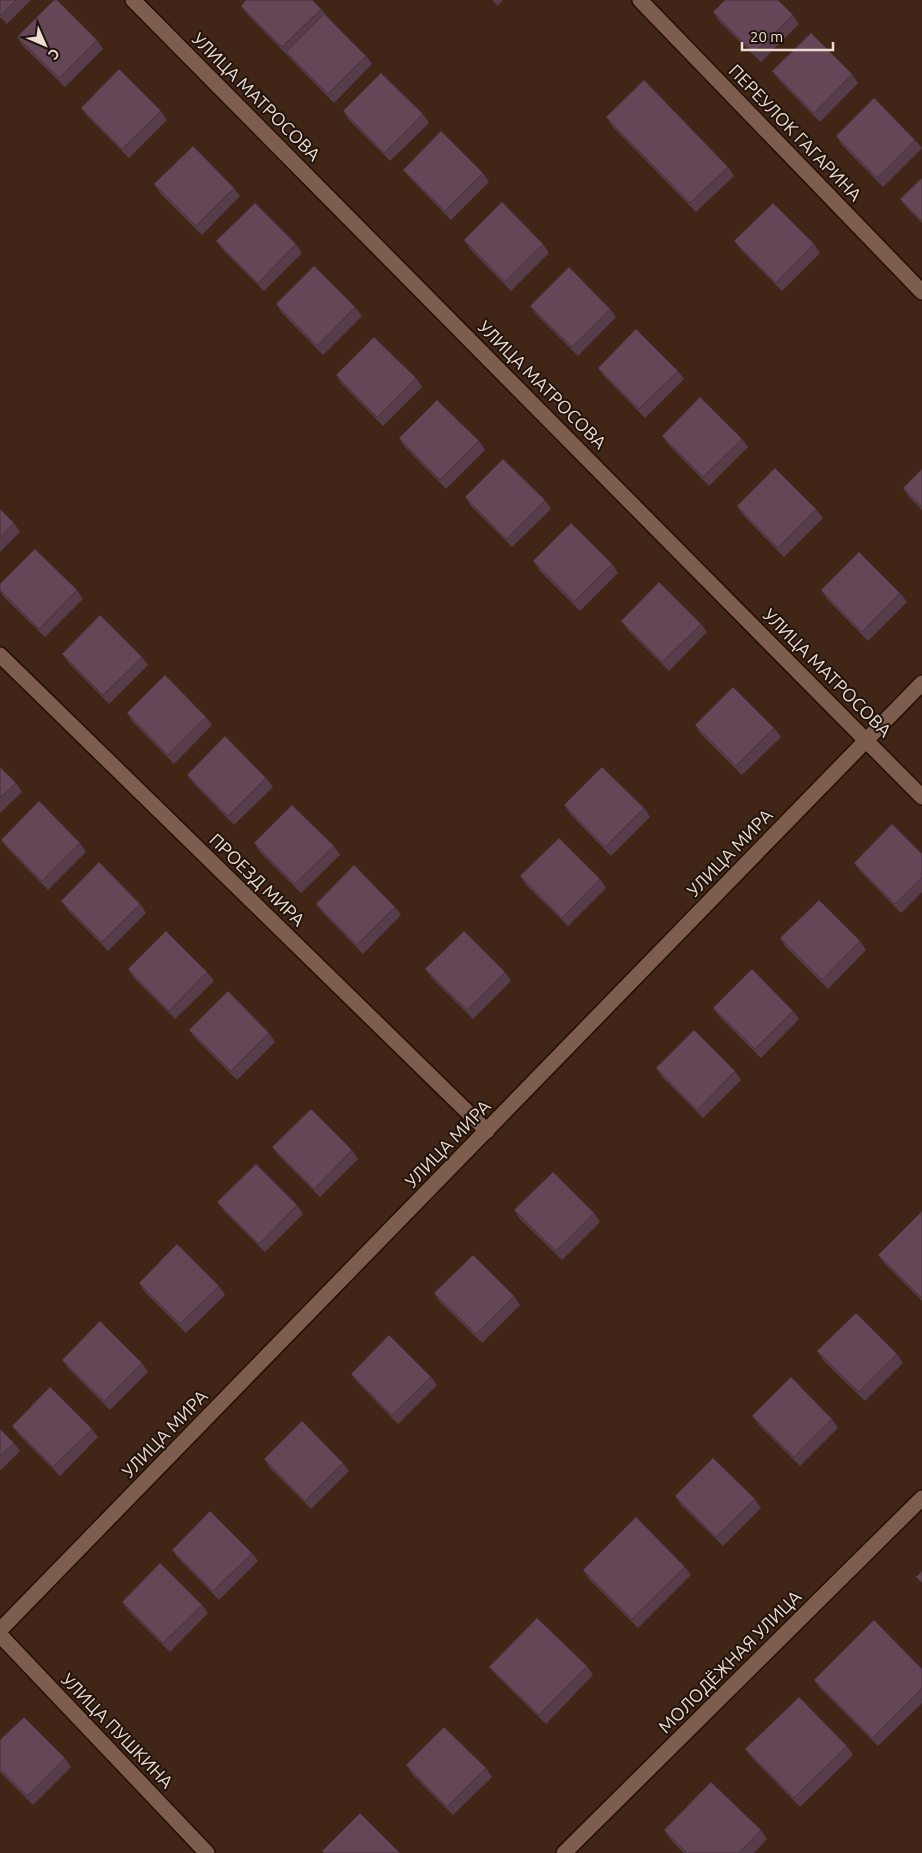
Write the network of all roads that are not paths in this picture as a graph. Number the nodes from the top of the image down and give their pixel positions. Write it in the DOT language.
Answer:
graph roads {
  1 [pos="134,0"];
  2 [pos="640,0"];
  3 [pos="922,292"];
  4 [pos="0,656"];
  5 [pos="922,683"];
  6 [pos="866,739"];
  7 [pos="922,797"];
  8 [pos="487,1131"];
  9 [pos="922,1498"];
  10 [pos="0,1630"];
  11 [pos="0,1635"];
  12 [pos="207,1853"];
  13 [pos="564,1853"];
  1 -- 6 [label="street, УЛИЦА МАТРОСОВА"];
  2 -- 3 [label="street, ПЕРЕУЛОК ГАГАРИНА"];
  4 -- 8 [label="street, ПРОЕЗД МИРА"];
  5 -- 6 [label="street, УЛИЦА МИРА"];
  6 -- 7 [label="street, УЛИЦА МАТРОСОВА"];
  6 -- 8 [label="street, УЛИЦА МИРА"];
  8 -- 10 [label="street, УЛИЦА МИРА"];
  9 -- 13 [label="street, МОЛОДЁЖНАЯ УЛИЦА"];
  11 -- 12 [label="street, УЛИЦА ПУШКИНА"];
}
